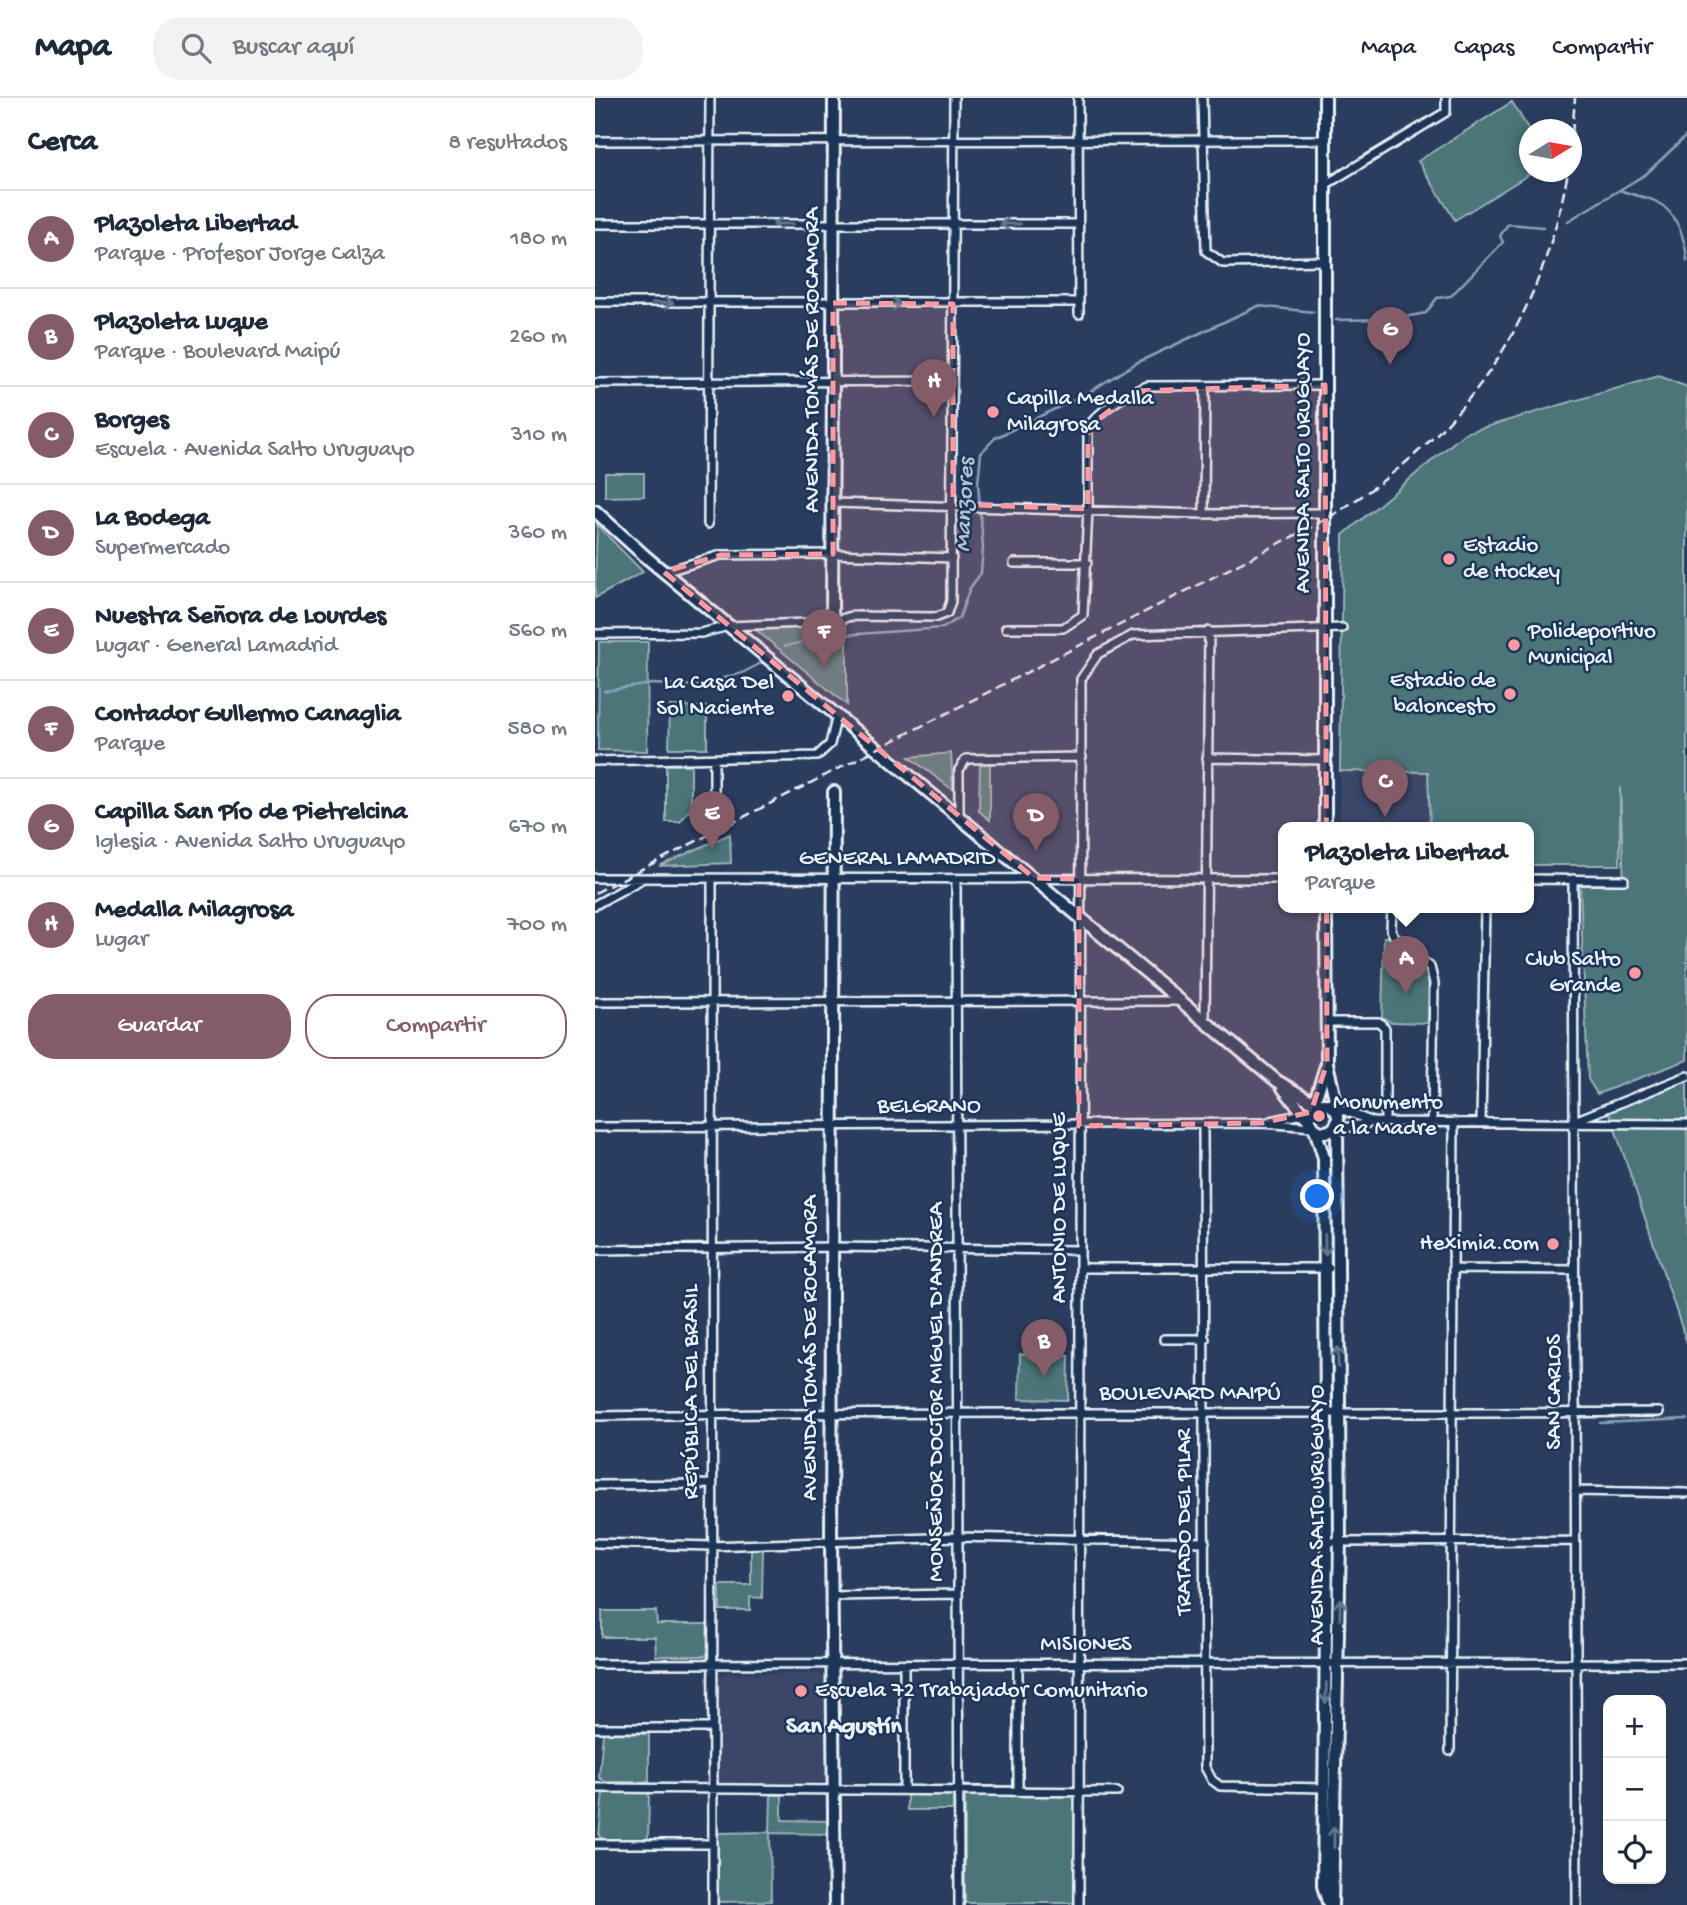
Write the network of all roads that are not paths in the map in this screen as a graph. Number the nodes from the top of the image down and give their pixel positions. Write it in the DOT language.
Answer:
graph roads {
  1 [pos="710,98"];
  2 [pos="834,98"];
  3 [pos="954,98"];
  4 [pos="1078,98"];
  5 [pos="1202,98"];
  6 [pos="1325,98"];
  7 [pos="1446,98"];
  8 [pos="953,140"];
  9 [pos="1078,140"];
  10 [pos="1203,140"];
  11 [pos="1325,140"];
  12 [pos="595,141"];
  13 [pos="709,141"];
  14 [pos="834,141"];
  15 [pos="1325,185"];
  16 [pos="595,224"];
  17 [pos="709,224"];
  18 [pos="834,224"];
  19 [pos="953,224"];
  20 [pos="1078,224"];
  21 [pos="1325,261"];
  22 [pos="595,302"];
  23 [pos="1077,302"];
  24 [pos="709,303"];
  25 [pos="834,303"];
  26 [pos="953,304"];
  27 [pos="1079,314"];
  28 [pos="833,381"];
  29 [pos="952,381"];
  30 [pos="709,382"];
  31 [pos="595,383"];
  32 [pos="1325,385"];
  33 [pos="1205,387"];
  34 [pos="834,503"];
  35 [pos="953,504"];
  36 [pos="1088,509"];
  37 [pos="595,510"];
  38 [pos="1325,513"];
  39 [pos="1204,514"];
  40 [pos="708,524"];
  41 [pos="833,554"];
  42 [pos="952,558"];
  43 [pos="1014,563"];
  44 [pos="1087,563"];
  45 [pos="664,572"];
  46 [pos="832,622"];
  47 [pos="729,626"];
  48 [pos="1006,628"];
  49 [pos="1326,628"];
  50 [pos="1342,628"];
  51 [pos="1209,631"];
  52 [pos="595,634"];
  53 [pos="837,715"];
  54 [pos="1082,757"];
  55 [pos="1207,758"];
  56 [pos="714,759"];
  57 [pos="1326,760"];
  58 [pos="595,761"];
  59 [pos="834,792"];
  60 [pos="713,805"];
  61 [pos="959,816"];
  62 [pos="1325,822"];
  63 [pos="595,878"];
  64 [pos="712,878"];
  65 [pos="1034,878"];
  66 [pos="642,879"];
  67 [pos="833,879"];
  68 [pos="955,879"];
  69 [pos="1079,879"];
  70 [pos="1205,879"];
  71 [pos="1278,879"];
  72 [pos="1534,879"];
  73 [pos="1573,879"];
  74 [pos="1624,880"];
  75 [pos="595,905"];
  76 [pos="1326,913"];
  77 [pos="1392,913"];
  78 [pos="1485,913"];
  79 [pos="1079,917"];
  80 [pos="832,1000"];
  81 [pos="955,1000"];
  82 [pos="1078,1000"];
  83 [pos="712,1001"];
  84 [pos="1181,1001"];
  85 [pos="595,1002"];
  86 [pos="1205,1021"];
  87 [pos="1327,1022"];
  88 [pos="1327,1063"];
  89 [pos="1687,1076"];
  90 [pos="1312,1115"];
  91 [pos="1335,1118"];
  92 [pos="1373,1122"];
  93 [pos="1454,1122"];
  94 [pos="1481,1122"];
  95 [pos="1573,1122"];
  96 [pos="1262,1123"];
  97 [pos="1385,1123"];
  98 [pos="1432,1123"];
  99 [pos="1687,1124"];
  100 [pos="1203,1125"];
  101 [pos="711,1126"];
  102 [pos="832,1126"];
  103 [pos="955,1126"];
  104 [pos="1079,1126"];
  105 [pos="595,1127"];
  106 [pos="832,1247"];
  107 [pos="956,1248"];
  108 [pos="711,1249"];
  109 [pos="595,1250"];
  110 [pos="1080,1250"];
  111 [pos="1080,1268"];
  112 [pos="1204,1268"];
  113 [pos="1331,1268"];
  114 [pos="1453,1269"];
  115 [pos="1574,1270"];
  116 [pos="1164,1339"];
  117 [pos="1205,1339"];
  118 [pos="1659,1412"];
  119 [pos="956,1413"];
  120 [pos="1080,1413"];
  121 [pos="1205,1413"];
  122 [pos="1574,1413"];
  123 [pos="711,1414"];
  124 [pos="832,1414"];
  125 [pos="1326,1415"];
  126 [pos="1338,1415"];
  127 [pos="595,1416"];
  128 [pos="1452,1416"];
  129 [pos="712,1484"];
  130 [pos="595,1485"];
  131 [pos="1575,1491"];
  132 [pos="1687,1493"];
  133 [pos="958,1537"];
  134 [pos="1081,1539"];
  135 [pos="1340,1541"];
  136 [pos="1575,1541"];
  137 [pos="831,1542"];
  138 [pos="1205,1542"];
  139 [pos="1327,1542"];
  140 [pos="1452,1542"];
  141 [pos="595,1543"];
  142 [pos="712,1546"];
  143 [pos="957,1594"];
  144 [pos="832,1596"];
  145 [pos="1451,1663"];
  146 [pos="1687,1663"];
  147 [pos="595,1664"];
  148 [pos="833,1664"];
  149 [pos="904,1664"];
  150 [pos="957,1664"];
  151 [pos="1018,1664"];
  152 [pos="1081,1664"];
  153 [pos="1204,1664"];
  154 [pos="1327,1664"];
  155 [pos="1339,1664"];
  156 [pos="1577,1664"];
  157 [pos="712,1665"];
  158 [pos="595,1728"];
  159 [pos="712,1728"];
  160 [pos="1450,1751"];
  161 [pos="595,1788"];
  162 [pos="712,1788"];
  163 [pos="1329,1789"];
  164 [pos="833,1790"];
  165 [pos="904,1790"];
  166 [pos="959,1791"];
  167 [pos="1018,1791"];
  168 [pos="1081,1791"];
  169 [pos="1117,1792"];
  170 [pos="595,1844"];
  171 [pos="712,1844"];
  172 [pos="713,1905"];
  173 [pos="835,1905"];
  174 [pos="960,1905"];
  175 [pos="1079,1905"];
  176 [pos="1331,1905"];
  177 [pos="1577,1905"];
  1 -- 13 [label="street"];
  2 -- 14 [label="main road, AVENIDA TOMÁS DE ROCAMORA"];
  3 -- 8 [label="street"];
  4 -- 9 [label="street"];
  5 -- 10 [label="street"];
  6 -- 11 [label="main road, AVENIDA SALTO URUGUAYO"];
  7 -- 15 [label="street"];
  8 -- 9 [label="street"];
  8 -- 14 [label="street"];
  8 -- 19 [label="street"];
  9 -- 10 [label="street"];
  9 -- 20 [label="street"];
  10 -- 11 [label="street"];
  10 -- 21 [label="street"];
  11 -- 15 [label="main road, AVENIDA SALTO URUGUAYO"];
  12 -- 13 [label="street"];
  13 -- 14 [label="street"];
  13 -- 17 [label="street"];
  14 -- 18 [label="main road, AVENIDA TOMÁS DE ROCAMORA"];
  15 -- 21 [label="main road, AVENIDA SALTO URUGUAYO"];
  16 -- 17 [label="street"];
  18 -- 17 [label="street, one-way"];
  17 -- 24 [label="street"];
  18 -- 19 [label="street"];
  18 -- 25 [label="main road, AVENIDA TOMÁS DE ROCAMORA"];
  20 -- 19 [label="street, one-way"];
  19 -- 26 [label="street"];
  20 -- 23 [label="street"];
  21 -- 32 [label="main road, AVENIDA SALTO URUGUAYO"];
  22 -- 24 [label="street, one-way"];
  23 -- 26 [label="street"];
  23 -- 27 [label="street"];
  24 -- 25 [label="street"];
  24 -- 30 [label="street"];
  25 -- 26 [label="street, one-way"];
  25 -- 28 [label="main road, AVENIDA TOMÁS DE ROCAMORA"];
  26 -- 29 [label="street"];
  28 -- 29 [label="street"];
  28 -- 30 [label="street"];
  28 -- 34 [label="main road, AVENIDA TOMÁS DE ROCAMORA"];
  29 -- 35 [label="street"];
  30 -- 31 [label="street"];
  30 -- 40 [label="street"];
  32 -- 33 [label="street"];
  32 -- 38 [label="main road, AVENIDA SALTO URUGUAYO"];
  33 -- 36 [label="street"];
  33 -- 39 [label="street"];
  34 -- 35 [label="street"];
  34 -- 41 [label="main road, AVENIDA TOMÁS DE ROCAMORA"];
  35 -- 36 [label="street"];
  35 -- 42 [label="street"];
  36 -- 39 [label="street"];
  36 -- 44 [label="street"];
  37 -- 45 [label="main road"];
  38 -- 39 [label="street"];
  38 -- 49 [label="main road, AVENIDA SALTO URUGUAYO"];
  41 -- 42 [label="street"];
  41 -- 45 [label="street"];
  41 -- 46 [label="main road, AVENIDA TOMÁS DE ROCAMORA"];
  42 -- 46 [label="street"];
  43 -- 44 [label="street"];
  44 -- 48 [label="street"];
  45 -- 47 [label="main road"];
  46 -- 47 [label="street"];
  47 -- 52 [label="street"];
  47 -- 53 [label="main road"];
  49 -- 50 [label="street"];
  49 -- 51 [label="street"];
  49 -- 57 [label="main road, AVENIDA SALTO URUGUAYO"];
  51 -- 54 [label="street, ANTONIO DE LUQUE"];
  51 -- 55 [label="street"];
  53 -- 56 [label="street"];
  53 -- 61 [label="main road"];
  54 -- 61 [label="street"];
  54 -- 69 [label="street, ANTONIO DE LUQUE"];
  55 -- 57 [label="street"];
  55 -- 70 [label="street"];
  56 -- 58 [label="street"];
  56 -- 60 [label="street"];
  57 -- 62 [label="main road, AVENIDA SALTO URUGUAYO"];
  59 -- 67 [label="main road, AVENIDA TOMÁS DE ROCAMORA"];
  61 -- 65 [label="main road"];
  63 -- 66 [label="street, GENERAL LAMADRID"];
  64 -- 66 [label="street, GENERAL LAMADRID"];
  64 -- 67 [label="street, GENERAL LAMADRID"];
  64 -- 83 [label="street, REPÚBLICA DEL BRASIL"];
  65 -- 68 [label="street, GENERAL LAMADRID"];
  65 -- 69 [label="street, GENERAL LAMADRID"];
  65 -- 79 [label="main road"];
  66 -- 75 [label="street"];
  67 -- 68 [label="street, GENERAL LAMADRID"];
  67 -- 80 [label="main road, AVENIDA TOMÁS DE ROCAMORA"];
  68 -- 81 [label="street, MONSEÑOR DOCTOR MIGUEL D'ANDREA"];
  69 -- 70 [label="street, GENERAL LAMADRID"];
  69 -- 79 [label="street, ANTONIO DE LUQUE"];
  70 -- 71 [label="street, GENERAL LAMADRID"];
  70 -- 86 [label="street"];
  72 -- 73 [label="street"];
  73 -- 74 [label="street"];
  73 -- 95 [label="street, SAN CARLOS"];
  76 -- 87 [label="main road, AVENIDA SALTO URUGUAYO"];
  77 -- 98 [label="street"];
  78 -- 94 [label="street"];
  79 -- 82 [label="street, ANTONIO DE LUQUE"];
  79 -- 84 [label="main road"];
  80 -- 81 [label="street"];
  80 -- 83 [label="street"];
  80 -- 102 [label="main road, AVENIDA TOMÁS DE ROCAMORA"];
  81 -- 82 [label="street"];
  81 -- 103 [label="street, MONSEÑOR DOCTOR MIGUEL D'ANDREA"];
  82 -- 84 [label="street"];
  82 -- 104 [label="street, ANTONIO DE LUQUE"];
  83 -- 85 [label="street"];
  83 -- 101 [label="street, REPÚBLICA DEL BRASIL"];
  84 -- 86 [label="main road"];
  86 -- 90 [label="main road"];
  87 -- 88 [label="main road, AVENIDA SALTO URUGUAYO"];
  87 -- 97 [label="street"];
  88 -- 90 [label="main road, AVENIDA SALTO URUGUAYO"];
  88 -- 91 [label="main road, AVENIDA SALTO URUGUAYO"];
  89 -- 95 [label="street"];
  90 -- 91 [label="main road"];
  90 -- 91 [label="main road"];
  90 -- 96 [label="street, BELGRANO"];
  90 -- 96 [label="street, BELGRANO"];
  90 -- 113 [label="main road, AVENIDA SALTO URUGUAYO, one-way"];
  91 -- 92 [label="street"];
  91 -- 92 [label="street"];
  91 -- 113 [label="main road, AVENIDA SALTO URUGUAYO"];
  92 -- 97 [label="street"];
  93 -- 94 [label="street"];
  93 -- 98 [label="street"];
  93 -- 114 [label="street"];
  94 -- 95 [label="street"];
  95 -- 99 [label="street"];
  95 -- 115 [label="street, SAN CARLOS"];
  96 -- 100 [label="street, BELGRANO"];
  97 -- 98 [label="street"];
  100 -- 104 [label="street, BELGRANO"];
  100 -- 112 [label="street, TRATADO DEL PILAR"];
  101 -- 102 [label="street, BELGRANO"];
  101 -- 105 [label="street, BELGRANO"];
  101 -- 108 [label="street, REPÚBLICA DEL BRASIL"];
  102 -- 103 [label="street, BELGRANO"];
  102 -- 106 [label="main road, AVENIDA TOMÁS DE ROCAMORA"];
  103 -- 104 [label="street, BELGRANO"];
  103 -- 107 [label="street, MONSEÑOR DOCTOR MIGUEL D'ANDREA"];
  104 -- 110 [label="street, ANTONIO DE LUQUE"];
  106 -- 107 [label="street"];
  106 -- 108 [label="street"];
  106 -- 124 [label="main road, AVENIDA TOMÁS DE ROCAMORA"];
  107 -- 110 [label="street"];
  107 -- 119 [label="street, MONSEÑOR DOCTOR MIGUEL D'ANDREA"];
  108 -- 109 [label="street"];
  108 -- 123 [label="street, REPÚBLICA DEL BRASIL"];
  110 -- 111 [label="street, ANTONIO DE LUQUE"];
  111 -- 112 [label="street"];
  111 -- 120 [label="street, ANTONIO DE LUQUE"];
  112 -- 113 [label="street"];
  112 -- 117 [label="street, TRATADO DEL PILAR"];
  113 -- 125 [label="main road, AVENIDA SALTO URUGUAYO"];
  126 -- 113 [label="main road, AVENIDA SALTO URUGUAYO, one-way"];
  114 -- 115 [label="street"];
  114 -- 128 [label="street"];
  115 -- 122 [label="street, SAN CARLOS"];
  116 -- 117 [label="street"];
  117 -- 121 [label="street, TRATADO DEL PILAR"];
  118 -- 122 [label="street, BOULEVARD MAIPÚ"];
  119 -- 120 [label="street, BOULEVARD MAIPÚ"];
  119 -- 124 [label="street, BOULEVARD MAIPÚ"];
  119 -- 133 [label="street, MONSEÑOR DOCTOR MIGUEL D'ANDREA"];
  120 -- 121 [label="street, BOULEVARD MAIPÚ"];
  120 -- 134 [label="street, ANTONIO DE LUQUE"];
  121 -- 125 [label="street, BOULEVARD MAIPÚ"];
  121 -- 138 [label="street, TRATADO DEL PILAR"];
  122 -- 128 [label="street, BOULEVARD MAIPÚ"];
  122 -- 131 [label="street, SAN CARLOS"];
  123 -- 124 [label="street, BOULEVARD MAIPÚ"];
  123 -- 127 [label="street, BOULEVARD MAIPÚ"];
  123 -- 129 [label="street, REPÚBLICA DEL BRASIL"];
  124 -- 137 [label="main road, AVENIDA TOMÁS DE ROCAMORA"];
  125 -- 126 [label="street, BOULEVARD MAIPÚ"];
  125 -- 139 [label="main road, AVENIDA SALTO URUGUAYO"];
  126 -- 128 [label="street, BOULEVARD MAIPÚ"];
  126 -- 135 [label="main road, AVENIDA SALTO URUGUAYO"];
  128 -- 140 [label="street"];
  129 -- 130 [label="street"];
  129 -- 142 [label="street, REPÚBLICA DEL BRASIL"];
  131 -- 132 [label="street"];
  131 -- 136 [label="street, SAN CARLOS"];
  133 -- 134 [label="street"];
  133 -- 137 [label="street"];
  133 -- 143 [label="street, MONSEÑOR DOCTOR MIGUEL D'ANDREA"];
  134 -- 138 [label="street"];
  134 -- 152 [label="street, ANTONIO DE LUQUE"];
  135 -- 139 [label="street"];
  135 -- 140 [label="street"];
  155 -- 135 [label="main road, AVENIDA SALTO URUGUAYO, one-way"];
  136 -- 140 [label="street"];
  136 -- 156 [label="street, SAN CARLOS"];
  137 -- 142 [label="street"];
  137 -- 144 [label="main road, AVENIDA TOMÁS DE ROCAMORA"];
  138 -- 153 [label="street, TRATADO DEL PILAR"];
  139 -- 154 [label="main road, AVENIDA SALTO URUGUAYO"];
  140 -- 145 [label="street"];
  141 -- 142 [label="street"];
  142 -- 157 [label="street, REPÚBLICA DEL BRASIL"];
  143 -- 144 [label="street"];
  143 -- 150 [label="street, MONSEÑOR DOCTOR MIGUEL D'ANDREA"];
  144 -- 148 [label="main road, AVENIDA TOMÁS DE ROCAMORA"];
  145 -- 155 [label="street, MISIONES"];
  145 -- 156 [label="street, MISIONES"];
  145 -- 160 [label="street"];
  146 -- 156 [label="street, MISIONES"];
  147 -- 157 [label="street, MISIONES"];
  148 -- 149 [label="street, MISIONES"];
  148 -- 157 [label="street, MISIONES"];
  148 -- 164 [label="main road, AVENIDA TOMÁS DE ROCAMORA"];
  149 -- 150 [label="street, MISIONES"];
  149 -- 165 [label="street"];
  150 -- 151 [label="street, MISIONES"];
  150 -- 166 [label="street, MONSEÑOR DOCTOR MIGUEL D'ANDREA"];
  151 -- 152 [label="street, MISIONES"];
  151 -- 167 [label="street"];
  152 -- 153 [label="street, MISIONES"];
  152 -- 168 [label="street, ANTONIO DE LUQUE"];
  153 -- 154 [label="street, MISIONES"];
  153 -- 163 [label="street, TRATADO DEL PILAR"];
  154 -- 155 [label="street, MISIONES"];
  154 -- 163 [label="main road, AVENIDA SALTO URUGUAYO, one-way"];
  155 -- 163 [label="main road, AVENIDA SALTO URUGUAYO"];
  156 -- 177 [label="street, SAN CARLOS"];
  157 -- 159 [label="street, REPÚBLICA DEL BRASIL"];
  158 -- 159 [label="street"];
  159 -- 162 [label="street, REPÚBLICA DEL BRASIL"];
  161 -- 162 [label="street"];
  162 -- 164 [label="street"];
  162 -- 171 [label="street, REPÚBLICA DEL BRASIL"];
  163 -- 176 [label="main road, AVENIDA SALTO URUGUAYO"];
  164 -- 165 [label="street"];
  164 -- 173 [label="main road, AVENIDA TOMÁS DE ROCAMORA"];
  165 -- 166 [label="street"];
  166 -- 167 [label="street"];
  166 -- 174 [label="street, MONSEÑOR DOCTOR MIGUEL D'ANDREA"];
  167 -- 168 [label="street"];
  168 -- 169 [label="street"];
  168 -- 175 [label="street, ANTONIO DE LUQUE"];
  170 -- 171 [label="street"];
  171 -- 172 [label="street, REPÚBLICA DEL BRASIL"];
}
